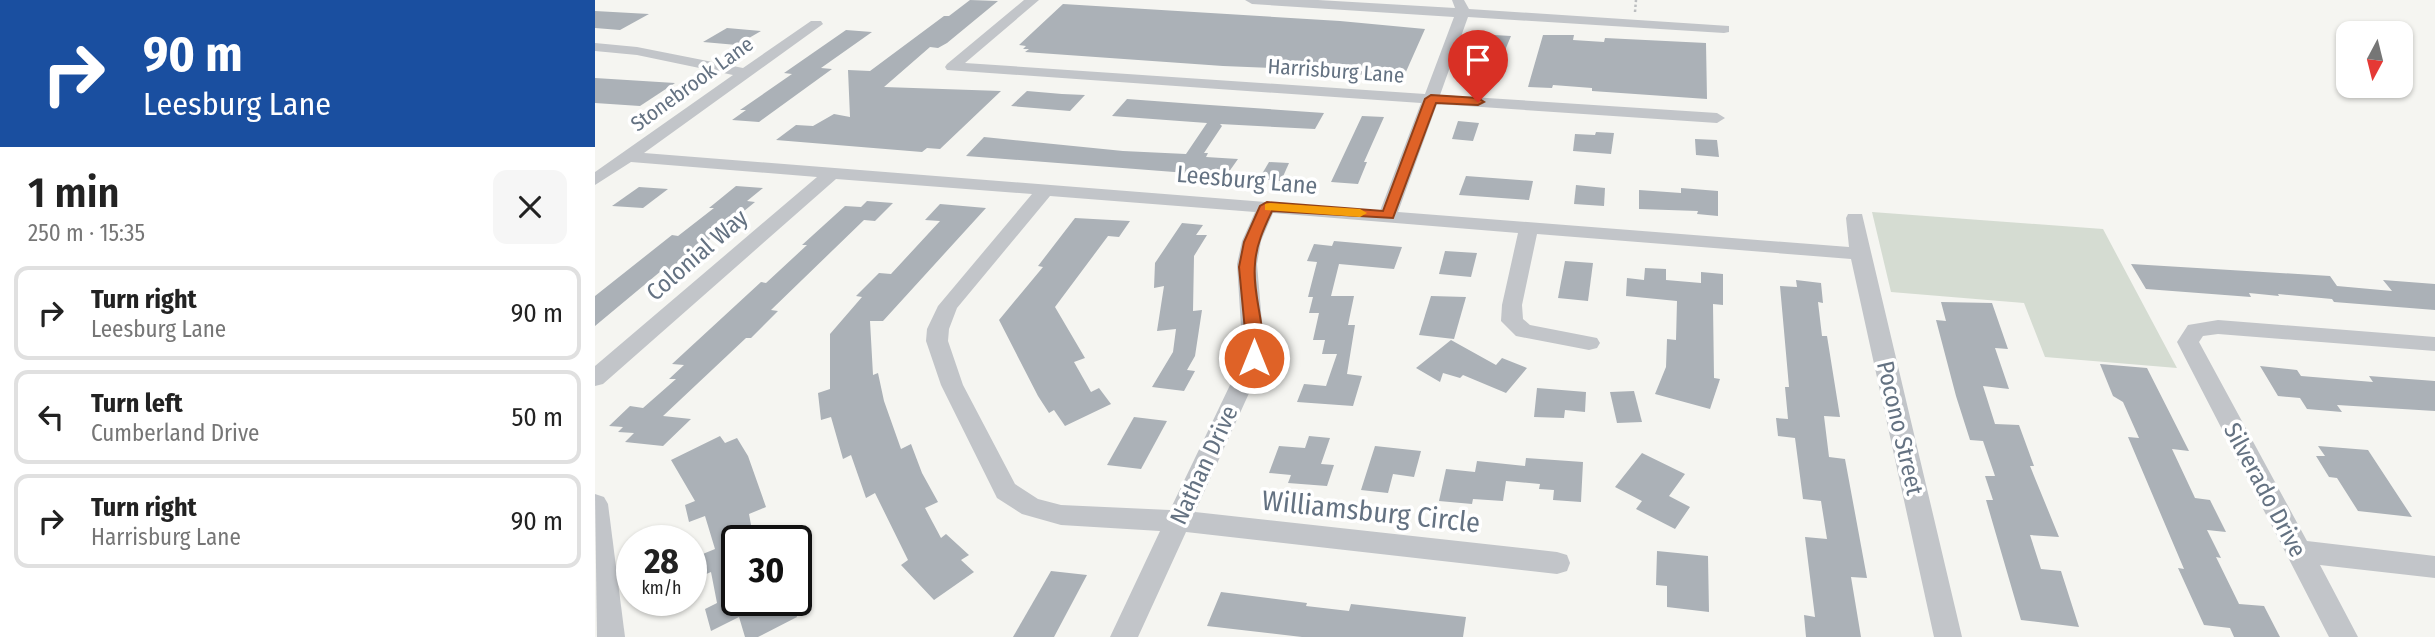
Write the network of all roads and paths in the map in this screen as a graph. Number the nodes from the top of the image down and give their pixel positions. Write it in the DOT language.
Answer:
graph roads {
  1 [pos="1032,0"];
  2 [pos="1252,0"];
  3 [pos="1460,6"];
  4 [pos="816,24"];
  5 [pos="1724,29"];
  6 [pos="595,47"];
  7 [pos="744,73"];
  8 [pos="1431,99"];
  9 [pos="1717,118"];
  10 [pos="630,156"];
  11 [pos="833,172"];
  12 [pos="595,180"];
  13 [pos="1047,188"];
  14 [pos="1267,206"];
  15 [pos="1388,215"];
  16 [pos="1855,218"];
  17 [pos="1528,226"];
  18 [pos="1860,254"];
  19 [pos="1589,344"];
  20 [pos="2435,344"];
  21 [pos="595,378"];
  22 [pos="595,504"];
  23 [pos="1178,521"];
  24 [pos="2297,551"];
  25 [pos="1557,563"];
  26 [pos="2435,567"];
  27 [pos="611,637"];
  28 [pos="1124,637"];
  29 [pos="1948,637"];
  30 [pos="2344,637"];
  1 -- 8 [label="street, Harrisburg Lane"];
  2 -- 3 [label="street"];
  3 -- 5 [label="street"];
  3 -- 8 [label="street"];
  4 -- 7 [label="street, Stonebrook Lane"];
  6 -- 7 [label="street"];
  7 -- 10 [label="street, Stonebrook Lane"];
  8 -- 9 [label="street, Harrisburg Lane"];
  8 -- 15 [label="street"];
  10 -- 11 [label="street, Leesburg Lane"];
  10 -- 12 [label="street, Stonebrook Lane"];
  11 -- 13 [label="street, Leesburg Lane"];
  11 -- 21 [label="street, Colonial Way"];
  13 -- 14 [label="street, Leesburg Lane"];
  13 -- 23 [label="street, Williamsburg Circle"];
  14 -- 15 [label="street, Leesburg Lane"];
  14 -- 23 [label="street, Nathan Drive"];
  15 -- 17 [label="street, Leesburg Lane"];
  16 -- 18 [label="street, Pocono Street"];
  17 -- 18 [label="street, Leesburg Lane"];
  17 -- 19 [label="street"];
  18 -- 29 [label="street, Pocono Street"];
  20 -- 24 [label="street, Silverado Drive"];
  22 -- 27 [label="street"];
  23 -- 25 [label="street, Williamsburg Circle"];
  23 -- 28 [label="street, Nathan Drive"];
  24 -- 26 [label="street"];
  24 -- 30 [label="street, Silverado Drive"];
}
